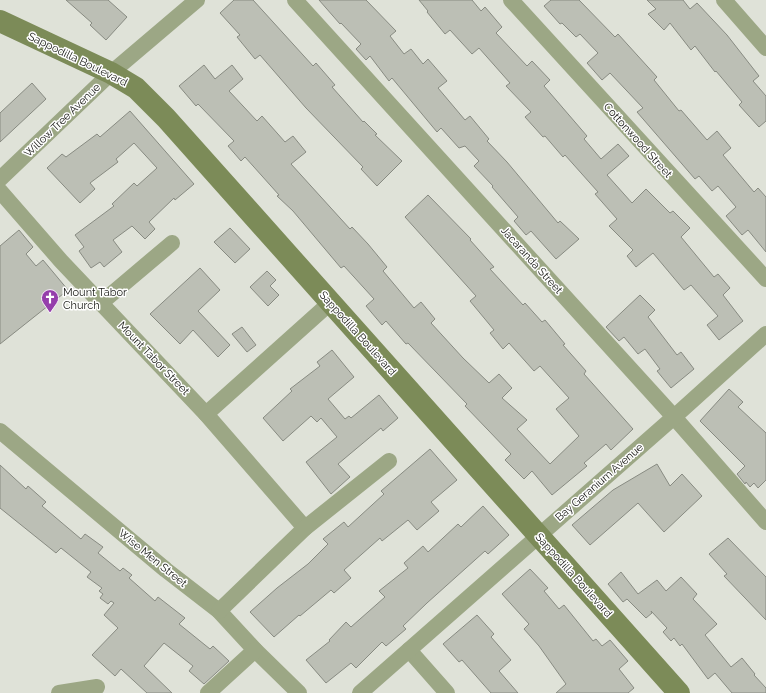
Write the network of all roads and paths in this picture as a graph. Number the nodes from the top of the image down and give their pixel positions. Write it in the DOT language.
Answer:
graph roads {
  1 [pos="197,0"];
  2 [pos="296,0"];
  3 [pos="511,0"];
  4 [pos="724,0"];
  5 [pos="0,21"];
  6 [pos="766,48"];
  7 [pos="111,73"];
  8 [pos="0,179"];
  9 [pos="0,191"];
  10 [pos="172,243"];
  11 [pos="766,280"];
  12 [pos="331,302"];
  13 [pos="101,303"];
  14 [pos="766,334"];
  15 [pos="206,414"];
  16 [pos="674,417"];
  17 [pos="0,431"];
  18 [pos="389,461"];
  19 [pos="766,522"];
  20 [pos="305,528"];
  21 [pos="539,535"];
  22 [pos="219,611"];
  23 [pos="254,650"];
  24 [pos="409,650"];
  25 [pos="97,687"];
  26 [pos="59,693"];
  27 [pos="208,693"];
  28 [pos="299,693"];
  29 [pos="360,693"];
  30 [pos="447,693"];
  31 [pos="679,693"];
  1 -- 7 [label="street, Willow Tree Avenue"];
  2 -- 16 [label="street, Jacaranda Street"];
  3 -- 11 [label="street, Cottonwood Street"];
  4 -- 6 [label="street"];
  5 -- 7 [label="street, Sappodilla Boulevard"];
  7 -- 8 [label="street, Willow Tree Avenue"];
  7 -- 12 [label="street, Sappodilla Boulevard"];
  9 -- 13 [label="street, Mount Tabor Street"];
  10 -- 13 [label="street"];
  12 -- 15 [label="street"];
  12 -- 21 [label="street, Sappodilla Boulevard"];
  13 -- 15 [label="street, Mount Tabor Street"];
  14 -- 16 [label="street, Bay Geranium Avenue"];
  15 -- 20 [label="street, Mount Tabor Street"];
  16 -- 19 [label="street, Jacaranda Street"];
  16 -- 21 [label="street, Bay Geranium Avenue"];
  17 -- 22 [label="street, Wise Men Street"];
  18 -- 20 [label="street"];
  20 -- 22 [label="street"];
  21 -- 24 [label="street, Bay Geranium Avenue"];
  21 -- 31 [label="street, Sappodilla Boulevard"];
  22 -- 23 [label="street, Wise Men Street"];
  23 -- 27 [label="street"];
  23 -- 28 [label="street, Wise Men Street"];
  24 -- 29 [label="street, Bay Geranium Avenue"];
  24 -- 30 [label="street"];
  25 -- 26 [label="street"];
}
